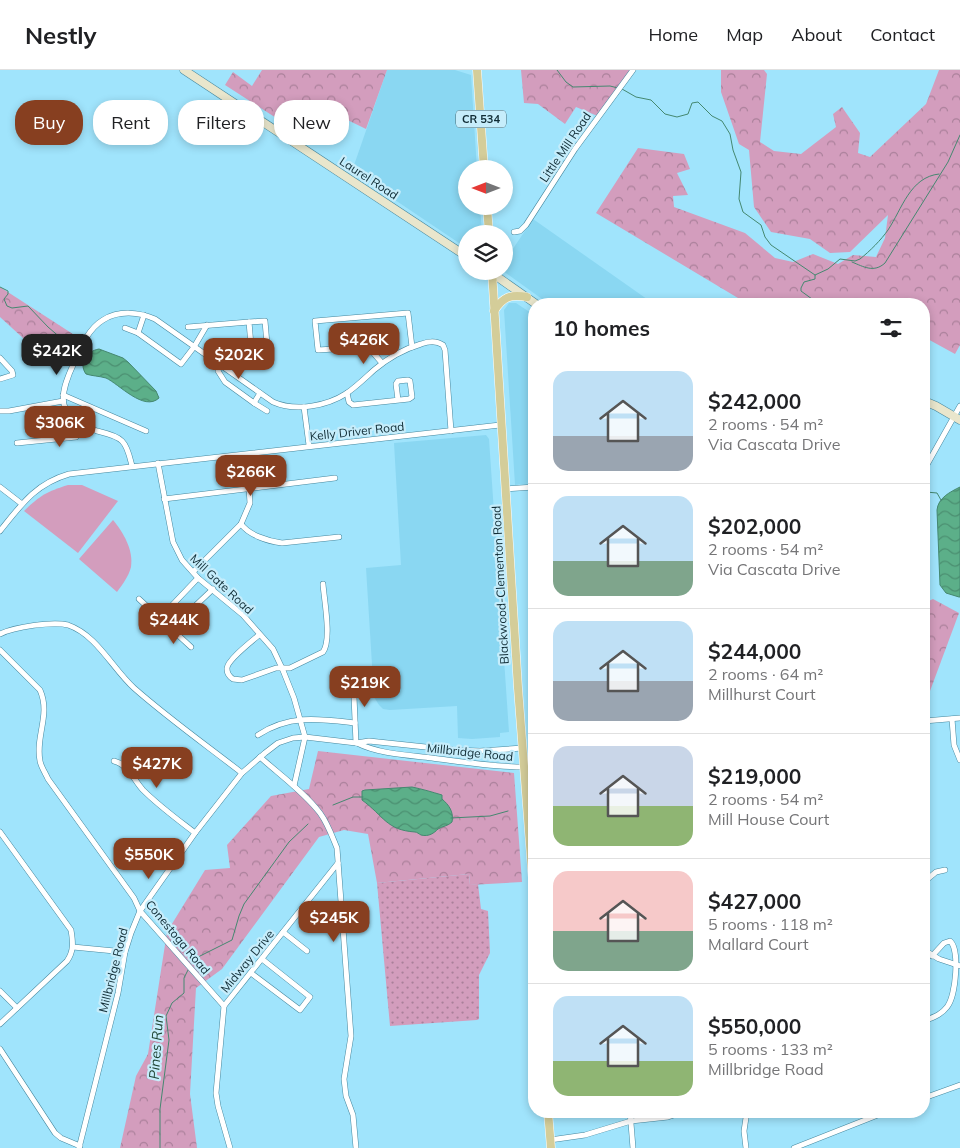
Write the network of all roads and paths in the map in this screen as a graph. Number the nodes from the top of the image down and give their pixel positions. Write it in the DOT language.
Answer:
graph roads {
  1 [pos="184,70"];
  2 [pos="477,70"];
  3 [pos="633,70"];
  4 [pos="483,160"];
  5 [pos="514,232"];
  6 [pos="458,251"];
  7 [pos="492,280"];
  8 [pos="503,280"];
  9 [pos="527,297"];
  10 [pos="494,311"];
  11 [pos="144,315"];
  12 [pos="249,322"];
  13 [pos="207,325"];
  14 [pos="188,327"];
  15 [pos="125,328"];
  16 [pos="138,333"];
  17 [pos="194,347"];
  18 [pos="412,347"];
  19 [pos="0,358"];
  20 [pos="382,363"];
  21 [pos="220,365"];
  22 [pos="0,379"];
  23 [pos="260,393"];
  24 [pos="347,393"];
  25 [pos="63,394"];
  26 [pos="398,400"];
  27 [pos="64,401"];
  28 [pos="254,403"];
  29 [pos="930,404"];
  30 [pos="960,406"];
  31 [pos="304,407"];
  32 [pos="0,411"];
  33 [pos="267,411"];
  34 [pos="957,418"];
  35 [pos="80,424"];
  36 [pos="500,425"];
  37 [pos="146,431"];
  38 [pos="451,431"];
  39 [pos="17,443"];
  40 [pos="309,445"];
  41 [pos="930,461"];
  42 [pos="158,463"];
  43 [pos="132,466"];
  44 [pos="335,478"];
  45 [pos="0,487"];
  46 [pos="528,487"];
  47 [pos="249,488"];
  48 [pos="506,489"];
  49 [pos="164,499"];
  50 [pos="22,504"];
  51 [pos="241,524"];
  52 [pos="0,531"];
  53 [pos="339,537"];
  54 [pos="193,572"];
  55 [pos="198,578"];
  56 [pos="323,584"];
  57 [pos="213,589"];
  58 [pos="139,599"];
  59 [pos="160,618"];
  60 [pos="172,628"];
  61 [pos="0,634"];
  62 [pos="259,635"];
  63 [pos="191,648"];
  64 [pos="0,650"];
  65 [pos="282,668"];
  66 [pos="353,673"];
  67 [pos="960,718"];
  68 [pos="300,719"];
  69 [pos="952,719"];
  70 [pos="930,721"];
  71 [pos="355,723"];
  72 [pos="258,735"];
  73 [pos="305,737"];
  74 [pos="356,743"];
  75 [pos="523,748"];
  76 [pos="260,757"];
  77 [pos="960,760"];
  78 [pos="114,761"];
  79 [pos="524,767"];
  80 [pos="242,773"];
  81 [pos="294,786"];
  82 [pos="528,810"];
  83 [pos="0,832"];
  84 [pos="195,833"];
  85 [pos="338,863"];
  86 [pos="945,870"];
  87 [pos="930,877"];
  88 [pos="140,910"];
  89 [pos="283,932"];
  90 [pos="73,947"];
  91 [pos="307,951"];
  92 [pos="125,952"];
  93 [pos="931,955"];
  94 [pos="262,959"];
  95 [pos="959,966"];
  96 [pos="251,973"];
  97 [pos="0,991"];
  98 [pos="224,1006"];
  99 [pos="17,1008"];
  100 [pos="930,1017"];
  101 [pos="0,1024"];
  102 [pos="0,1049"];
  103 [pos="960,1086"];
  104 [pos="930,1096"];
  105 [pos="548,1118"];
  106 [pos="631,1118"];
  107 [pos="668,1118"];
  108 [pos="747,1118"];
  109 [pos="870,1118"];
  110 [pos="631,1121"];
  111 [pos="550,1144"];
  112 [pos="80,1147"];
  113 [pos="230,1148"];
  114 [pos="356,1148"];
  115 [pos="633,1148"];
  116 [pos="746,1148"];
  117 [pos="794,1148"];
  1 -- 6 [label="main road, Laurel Road"];
  2 -- 4 [label="main road, CR 534"];
  3 -- 5 [label="street, Little Mill Road"];
  7 -- 10 [label="main road, Blackwood-Clementon Road"];
  8 -- 9 [label="main road"];
  9 -- 10 [label="main road"];
  10 -- 36 [label="main road, Blackwood-Clementon Road"];
  11 -- 16 [label="street"];
  11 -- 17 [label="street"];
  11 -- 25 [label="street"];
  12 -- 12 [label="street"];
  12 -- 13 [label="street"];
  13 -- 14 [label="street"];
  13 -- 17 [label="street"];
  15 -- 16 [label="street"];
  16 -- 17 [label="street"];
  17 -- 21 [label="street"];
  18 -- 20 [label="street"];
  18 -- 20 [label="street"];
  18 -- 38 [label="street"];
  19 -- 22 [label="street"];
  20 -- 24 [label="street"];
  21 -- 23 [label="street"];
  21 -- 28 [label="street"];
  23 -- 28 [label="street"];
  23 -- 31 [label="street"];
  24 -- 26 [label="street"];
  24 -- 31 [label="street"];
  25 -- 27 [label="street"];
  25 -- 37 [label="street"];
  27 -- 32 [label="street"];
  27 -- 35 [label="street"];
  28 -- 33 [label="street"];
  29 -- 34 [label="main road"];
  30 -- 34 [label="street"];
  31 -- 40 [label="street"];
  34 -- 41 [label="street"];
  35 -- 39 [label="street"];
  35 -- 43 [label="street"];
  36 -- 38 [label="street, Kelly Driver Road"];
  36 -- 48 [label="main road, Blackwood-Clementon Road"];
  38 -- 40 [label="street, Kelly Driver Road"];
  40 -- 42 [label="street, Kelly Driver Road"];
  42 -- 43 [label="street, Kelly Driver Road"];
  42 -- 49 [label="street, Mill Gate Road"];
  43 -- 50 [label="street, Kelly Driver Road"];
  44 -- 47 [label="street"];
  45 -- 50 [label="street"];
  46 -- 48 [label="street"];
  47 -- 49 [label="street"];
  47 -- 51 [label="street"];
  48 -- 75 [label="main road, Blackwood-Clementon Road"];
  49 -- 54 [label="street, Mill Gate Road"];
  50 -- 52 [label="street, Kelly Driver Road"];
  51 -- 53 [label="street"];
  51 -- 54 [label="street"];
  54 -- 55 [label="street, Mill Gate Road"];
  55 -- 57 [label="street, Mill Gate Road"];
  55 -- 59 [label="street"];
  56 -- 65 [label="street"];
  57 -- 60 [label="street"];
  57 -- 62 [label="street, Mill Gate Road"];
  58 -- 59 [label="street"];
  59 -- 60 [label="street"];
  60 -- 63 [label="street"];
  61 -- 80 [label="street"];
  62 -- 65 [label="street, Mill Gate Road"];
  62 -- 65 [label="street"];
  64 -- 88 [label="street, Conestoga Road"];
  65 -- 68 [label="street, Mill Gate Road"];
  66 -- 71 [label="street"];
  67 -- 69 [label="street"];
  68 -- 71 [label="street"];
  68 -- 72 [label="street"];
  68 -- 73 [label="street, Mill Gate Road"];
  69 -- 70 [label="street"];
  69 -- 77 [label="street"];
  71 -- 74 [label="street"];
  73 -- 74 [label="street, Millbridge Road"];
  73 -- 76 [label="street, Millbridge Road"];
  73 -- 81 [label="street"];
  74 -- 75 [label="street, Millbridge Road"];
  74 -- 79 [label="street, Millbridge Road"];
  75 -- 79 [label="main road, Blackwood-Clementon Road"];
  76 -- 80 [label="street, Millbridge Road"];
  76 -- 81 [label="street"];
  78 -- 84 [label="street"];
  79 -- 82 [label="main road, Blackwood-Clementon Road"];
  80 -- 84 [label="street, Millbridge Road"];
  81 -- 85 [label="street"];
  83 -- 90 [label="street"];
  84 -- 88 [label="street, Millbridge Road"];
  85 -- 89 [label="street, Midway Drive"];
  85 -- 114 [label="street"];
  86 -- 87 [label="street"];
  88 -- 92 [label="street, Millbridge Road"];
  88 -- 98 [label="street, Conestoga Road"];
  89 -- 91 [label="street"];
  89 -- 94 [label="street, Midway Drive"];
  90 -- 92 [label="street"];
  90 -- 99 [label="street"];
  92 -- 112 [label="street, Millbridge Road"];
  93 -- 95 [label="street"];
  93 -- 95 [label="street"];
  94 -- 96 [label="street, Midway Drive"];
  94 -- 96 [label="street"];
  95 -- 100 [label="street"];
  96 -- 98 [label="street, Midway Drive"];
  97 -- 99 [label="street"];
  98 -- 113 [label="street, Midway Drive"];
  99 -- 101 [label="street"];
  102 -- 112 [label="street"];
  103 -- 104 [label="street"];
  105 -- 111 [label="main road"];
  106 -- 110 [label="street"];
  107 -- 110 [label="street"];
  108 -- 116 [label="street"];
  109 -- 117 [label="street"];
  110 -- 111 [label="street"];
  110 -- 115 [label="street"];
}
